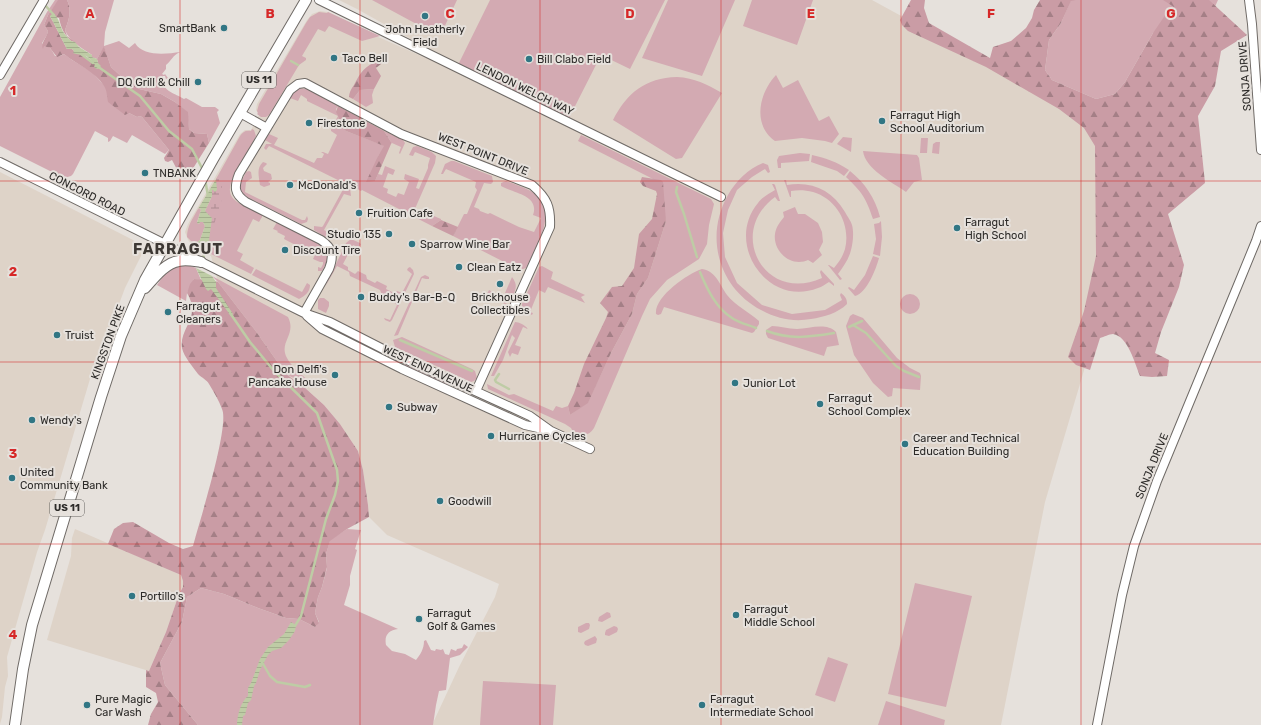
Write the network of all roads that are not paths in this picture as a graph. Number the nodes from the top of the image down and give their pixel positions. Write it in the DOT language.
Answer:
graph roads {
  1 [pos="44,0"];
  2 [pos="306,0"];
  3 [pos="319,0"];
  4 [pos="1249,0"];
  5 [pos="0,75"];
  6 [pos="240,113"];
  7 [pos="267,128"];
  8 [pos="1261,150"];
  9 [pos="0,162"];
  10 [pos="721,197"];
  11 [pos="1261,226"];
  12 [pos="164,245"];
  13 [pos="198,262"];
  14 [pos="138,295"];
  15 [pos="304,313"];
  16 [pos="476,391"];
  17 [pos="551,431"];
  18 [pos="590,449"];
  19 [pos="15,725"];
  20 [pos="1098,725"];
  1 -- 5 [label="street"];
  2 -- 6 [label="main road, KINGSTON PIKE / US 11"];
  3 -- 10 [label="street, LENDON WELCH WAY"];
  4 -- 8 [label="street, SONJA DRIVE"];
  6 -- 7 [label="street"];
  6 -- 12 [label="main road, KINGSTON PIKE / US 11"];
  7 -- 15 [label="street"];
  7 -- 16 [label="street, WEST POINT DRIVE"];
  9 -- 12 [label="street, CONCORD ROAD"];
  11 -- 20 [label="street, SONJA DRIVE"];
  12 -- 13 [label="street, WEST END AVENUE"];
  12 -- 14 [label="main road, KINGSTON PIKE / US 11"];
  13 -- 14 [label="main road"];
  13 -- 15 [label="street, WEST END AVENUE"];
  14 -- 19 [label="main road, KINGSTON PIKE / US 11"];
  15 -- 16 [label="street, WEST END AVENUE"];
  15 -- 17 [label="street, WEST END AVENUE"];
  16 -- 17 [label="street, WEST END AVENUE"];
  17 -- 18 [label="street, WEST END AVENUE"];
}
